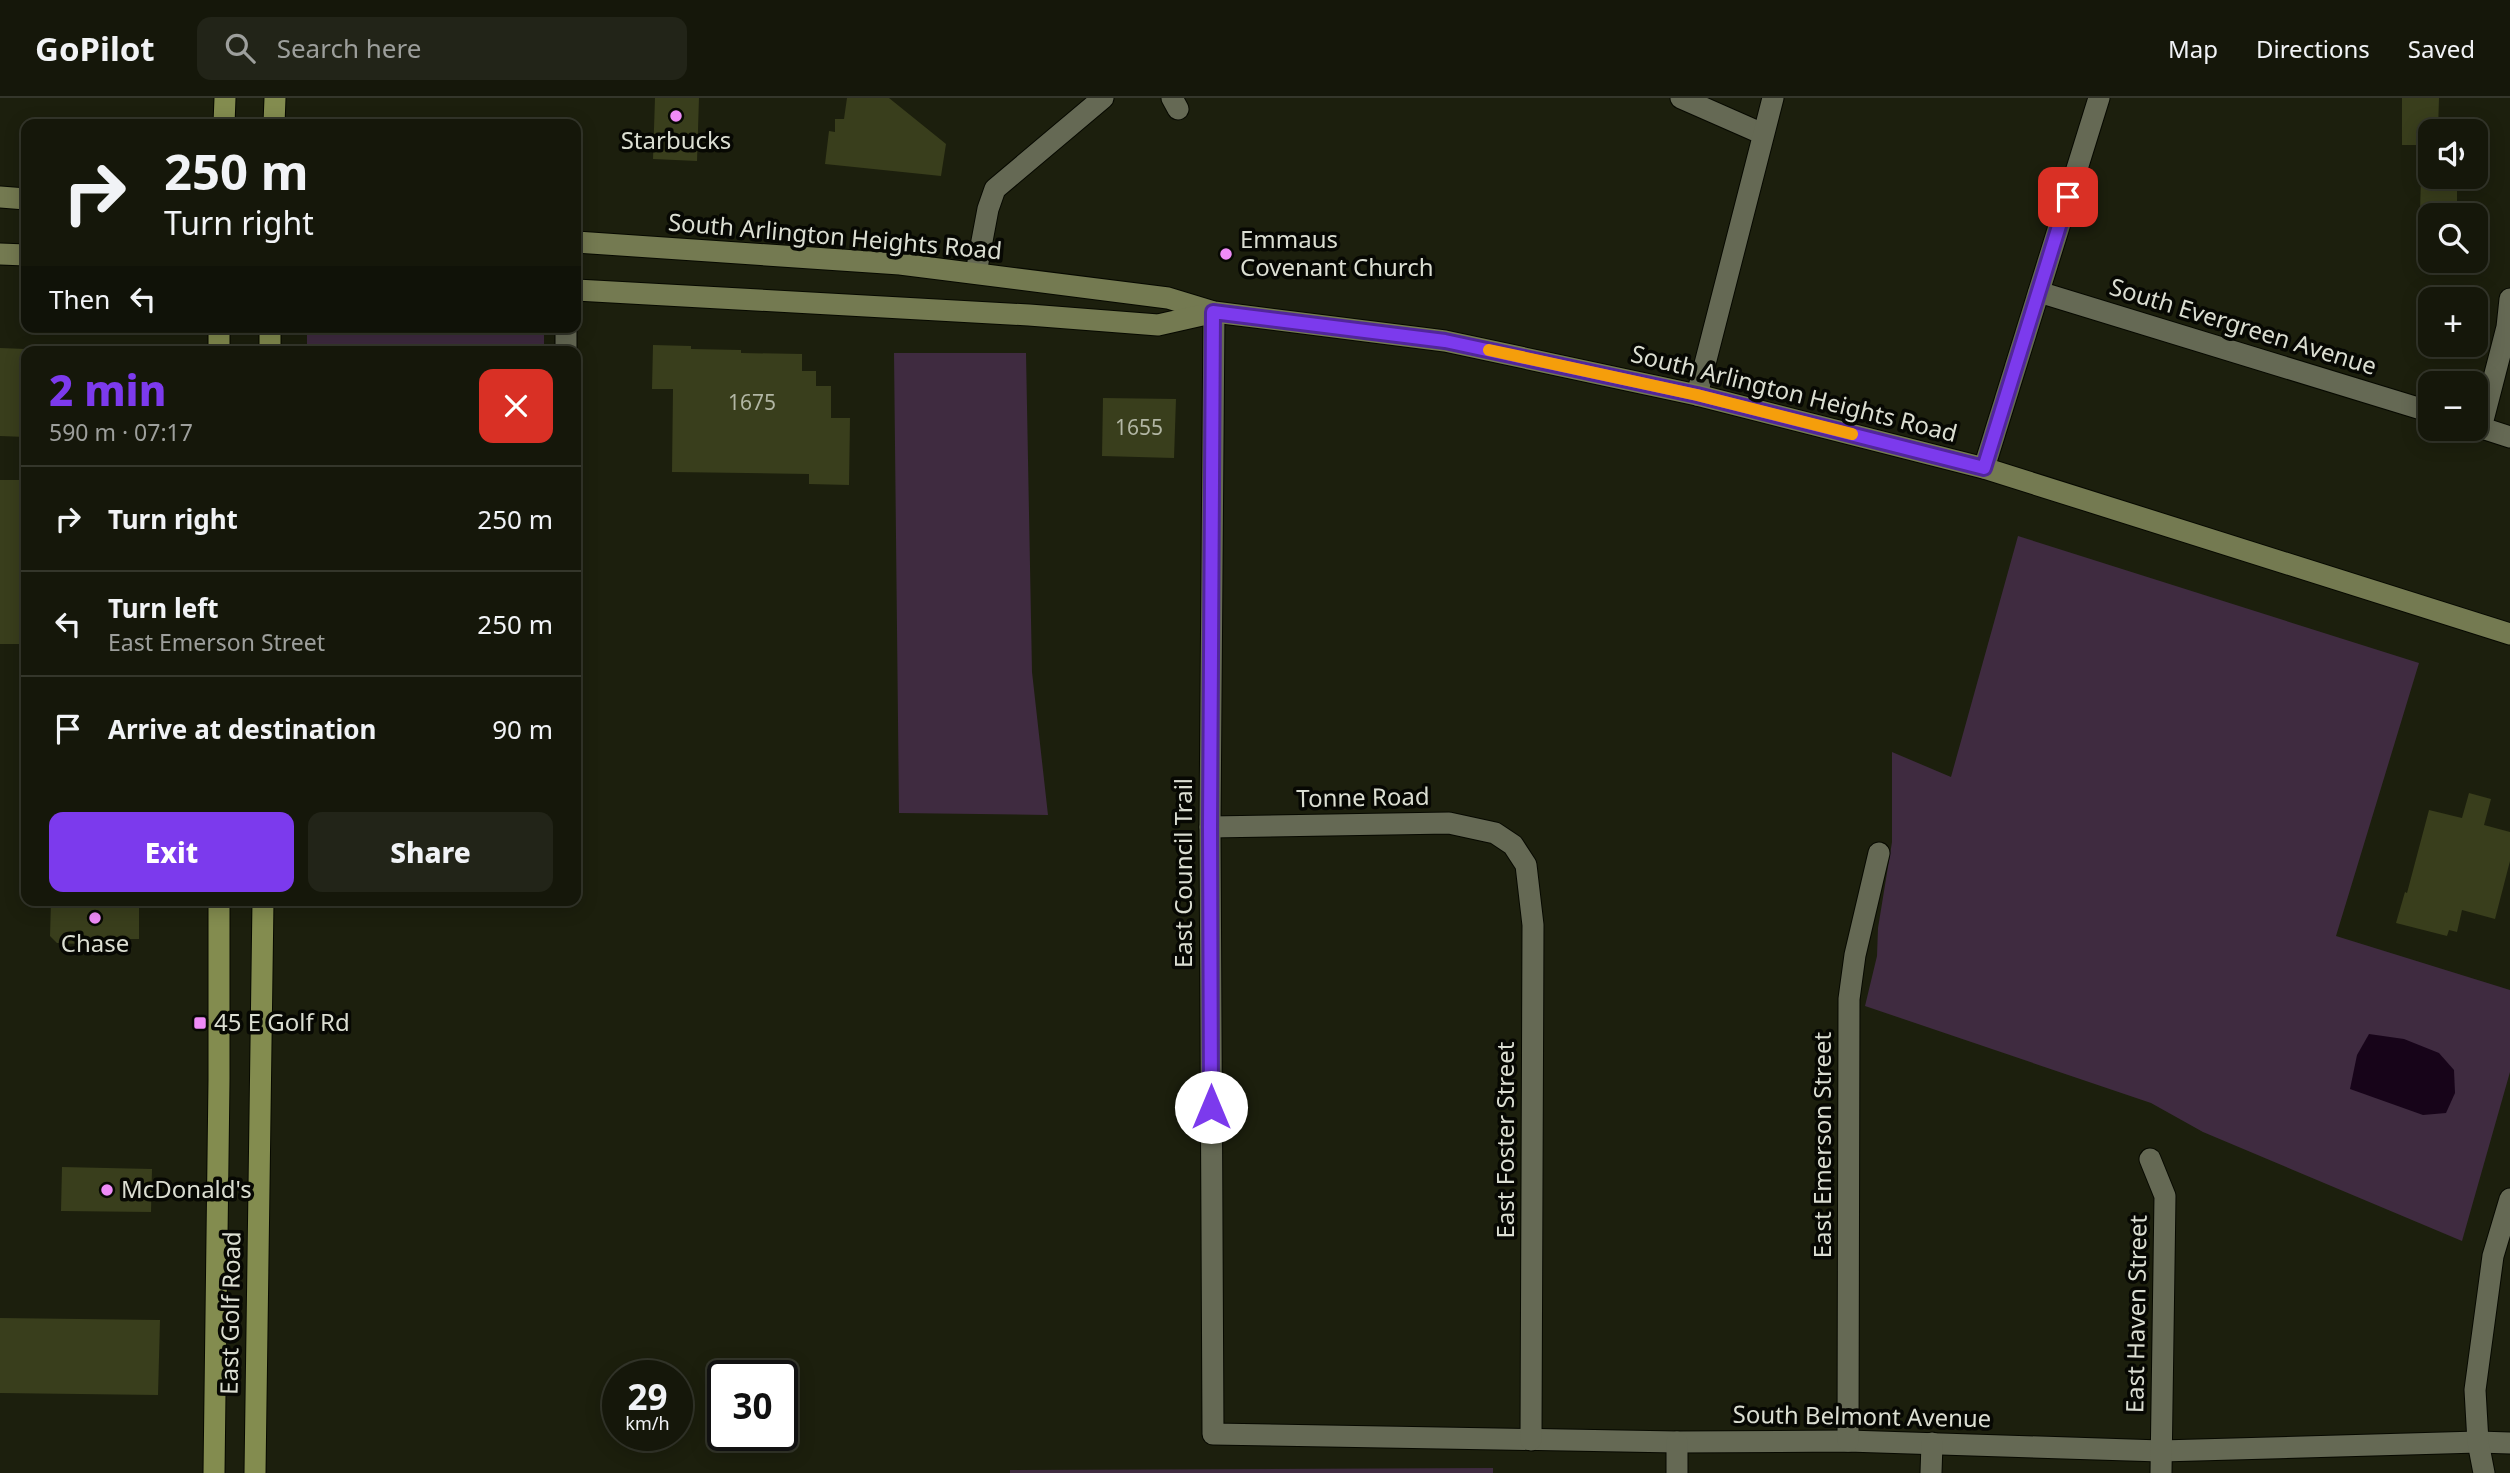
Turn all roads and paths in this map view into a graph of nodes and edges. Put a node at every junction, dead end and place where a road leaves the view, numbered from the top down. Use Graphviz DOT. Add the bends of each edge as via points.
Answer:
graph roads {
  1 [pos="225,98"];
  2 [pos="275,98"];
  3 [pos="1103,98"];
  4 [pos="1681,98"];
  5 [pos="1773,98"];
  6 [pos="2099,98"];
  7 [pos="224,119"];
  8 [pos="274,119"];
  9 [pos="1763,134"];
  10 [pos="0,197"];
  11 [pos="21,199"];
  12 [pos="581,242"];
  13 [pos="0,254"];
  14 [pos="21,255"];
  15 [pos="976,273"];
  16 [pos="581,290"];
  17 [pos="2039,292"];
  18 [pos="2510,299"];
  19 [pos="1213,312"];
  20 [pos="2488,393"];
  21 [pos="1697,395"];
  22 [pos="2418,408"];
  23 [pos="2488,430"];
  24 [pos="2510,438"];
  25 [pos="1984,468"];
  26 [pos="2510,634"];
  27 [pos="1210,827"];
  28 [pos="1513,845"];
  29 [pos="1879,853"];
  30 [pos="219,906"];
  31 [pos="263,906"];
  32 [pos="2150,1159"];
  33 [pos="2510,1199"];
  34 [pos="1213,1434"];
  35 [pos="1531,1440"];
  36 [pos="1848,1441"];
  37 [pos="1677,1442"];
  38 [pos="2478,1442"];
  39 [pos="1932,1443"];
  40 [pos="2510,1443"];
  41 [pos="2161,1451"];
  42 [pos="214,1473"];
  43 [pos="255,1473"];
  44 [pos="1677,1473"];
  45 [pos="1931,1473"];
  46 [pos="2161,1473"];
  47 [pos="2484,1473"];
  1 -- 7 [label="main road"];
  2 -- 8 [label="main road"];
  3 -- 15 [label="street" via="995,189"];
  4 -- 9 [label="street"];
  5 -- 9 [label="street"];
  6 -- 17 [label="street"];
  9 -- 21 [label="street"];
  10 -- 11 [label="main road"];
  12 -- 15 [label="main road, South Arlington Heights Road" via="891,262"];
  13 -- 14 [label="main road"];
  15 -- 19 [label="main road, South Arlington Heights Road" via="1168,298"];
  16 -- 19 [label="main road, South Arlington Heights Road" via="1158,325"];
  17 -- 22 [label="street, South Evergreen Avenue"];
  17 -- 25 [label="street"];
  18 -- 20 [label="street"];
  19 -- 21 [label="main road, South Arlington Heights Road" via="1445,341"];
  19 -- 27 [label="street, East Council Trail"];
  21 -- 25 [label="main road, South Arlington Heights Road"];
  23 -- 24 [label="street"];
  25 -- 26 [label="main road, South Arlington Heights Road"];
  27 -- 28 [label="street, Tonne Road" via="1449,823 1495,833"];
  27 -- 34 [label="street, East Council Trail"];
  28 -- 35 [label="street, East Foster Street" via="1527,865 1533,925"];
  29 -- 36 [label="street, East Emerson Street" via="1849,999"];
  30 -- 42 [label="main road, East Golf Road"];
  31 -- 43 [label="main road, East Golf Road"];
  32 -- 41 [label="street, East Haven Street" via="2165,1196"];
  33 -- 38 [label="street" via="2493,1256 2482,1334 2475,1390"];
  34 -- 35 [label="street, South Belmont Avenue"];
  35 -- 37 [label="street, South Belmont Avenue"];
  36 -- 37 [label="street, South Belmont Avenue"];
  36 -- 39 [label="street, South Belmont Avenue"];
  37 -- 44 [label="street"];
  38 -- 40 [label="street, South Belmont Avenue"];
  38 -- 41 [label="street, South Belmont Avenue"];
  38 -- 47 [label="street"];
  39 -- 41 [label="street, South Belmont Avenue"];
  39 -- 45 [label="street"];
  41 -- 46 [label="street, East Haven Street"];
}
